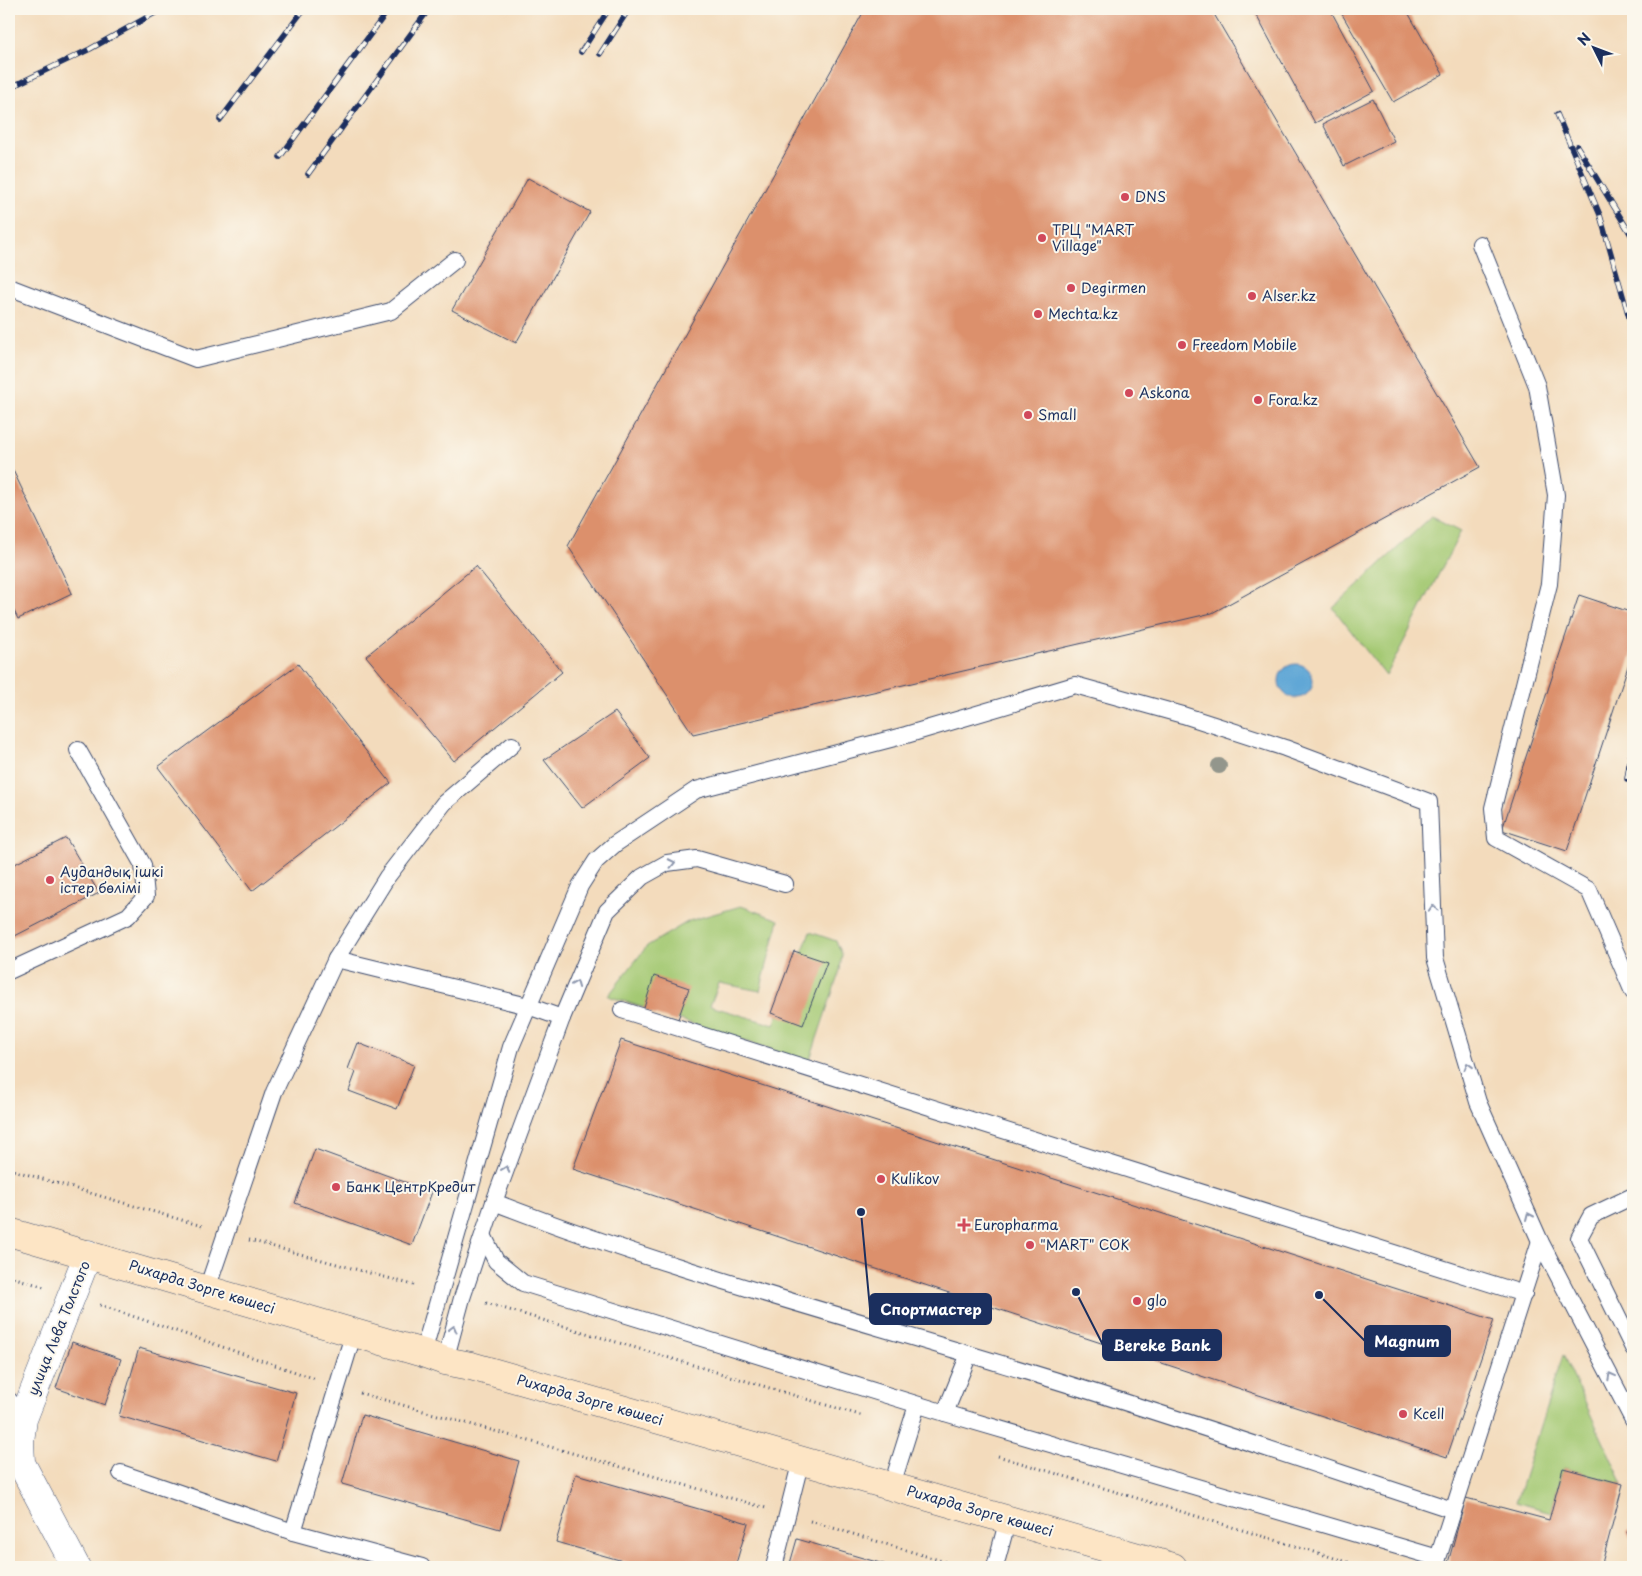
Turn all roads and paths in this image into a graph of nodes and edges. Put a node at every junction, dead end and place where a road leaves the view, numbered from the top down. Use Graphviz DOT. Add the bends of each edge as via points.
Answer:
graph roads {
  1 [pos="1480,244"];
  2 [pos="455,260"];
  3 [pos="9,287"];
  4 [pos="512,744"];
  5 [pos="78,750"];
  6 [pos="784,884"];
  7 [pos="336,959"];
  8 [pos="9,971"];
  9 [pos="1633,992"];
  10 [pos="528,1006"];
  11 [pos="622,1010"];
  12 [pos="562,1018"];
  13 [pos="9,1169"];
  14 [pos="1633,1196"];
  15 [pos="494,1202"];
  16 [pos="9,1232"];
  17 [pos="226,1233"];
  18 [pos="484,1237"];
  19 [pos="1540,1241"];
  20 [pos="88,1254"];
  21 [pos="9,1276"];
  22 [pos="208,1289"];
  23 [pos="439,1293"];
  24 [pos="1524,1294"];
  25 [pos="71,1296"];
  26 [pos="462,1298"];
  27 [pos="354,1332"];
  28 [pos="1633,1348"];
  29 [pos="969,1354"];
  30 [pos="434,1357"];
  31 [pos="337,1386"];
  32 [pos="917,1405"];
  33 [pos="16,1409"];
  34 [pos="945,1413"];
  35 [pos="1633,1420"];
  36 [pos="909,1430"];
  37 [pos="994,1455"];
  38 [pos="802,1460"];
  39 [pos="121,1473"];
  40 [pos="892,1485"];
  41 [pos="1453,1510"];
  42 [pos="787,1514"];
  43 [pos="1008,1520"];
  44 [pos="293,1532"];
  45 [pos="360,1550"];
  46 [pos="1437,1563"];
  47 [pos="76,1567"];
  48 [pos="363,1567"];
  49 [pos="422,1567"];
  50 [pos="774,1567"];
  51 [pos="962,1567"];
  52 [pos="995,1567"];
  53 [pos="1173,1567"];
  54 [pos="1364,1567"];
  1 -- 9 [label="lane" via="1537,386 1556,495 1549,584 1493,808 1496,838 1589,890"];
  2 -- 3 [label="lane" via="391,311 196,359"];
  4 -- 7 [label="lane" via="444,803 387,877"];
  5 -- 8 [label="lane" via="143,865 146,896 128,916"];
  12 -- 6 [label="lane, one-way" via="607,912 642,876 667,863 697,859"];
  7 -- 10 [label="lane"];
  7 -- 17 [label="lane" via="274,1092"];
  10 -- 12 [label="lane"];
  19 -- 10 [label="lane, one-way" via="1478,1102 1435,958 1429,802 1285,748 1075,685 906,735 696,790 615,844 596,861 580,886"];
  10 -- 23 [label="lane" via="511,1047"];
  11 -- 24 [label="lane"];
  15 -- 12 [label="lane, one-way"];
  13 -- 17 [label="path"];
  14 -- 28 [label="lane" via="1591,1216 1579,1238"];
  15 -- 18 [label="lane"];
  15 -- 29 [label="lane" via="726,1282"];
  16 -- 20 [label="main road, Рихарда Зорге көшесі"];
  17 -- 22 [label="lane"];
  17 -- 23 [label="path"];
  18 -- 26 [label="lane"];
  18 -- 32 [label="lane" via="496,1261 523,1283"];
  19 -- 24 [label="lane"];
  35 -- 19 [label="lane, one-way"];
  20 -- 22 [label="main road, Рихарда Зорге көшесі"];
  20 -- 25 [label="street, улица Льва Толстого"];
  21 -- 25 [label="path"];
  22 -- 27 [label="main road, Рихарда Зорге көшесі"];
  23 -- 30 [label="lane"];
  24 -- 41 [label="lane"];
  25 -- 31 [label="path"];
  25 -- 33 [label="street, улица Льва Толстого"];
  30 -- 26 [label="lane, one-way"];
  26 -- 36 [label="path"];
  27 -- 30 [label="main road, Рихарда Зорге көшесі"];
  27 -- 31 [label="lane"];
  29 -- 34 [label="lane"];
  29 -- 41 [label="lane"];
  30 -- 38 [label="main road, Рихарда Зорге көшесі"];
  31 -- 42 [label="path"];
  31 -- 44 [label="lane"];
  32 -- 34 [label="lane"];
  32 -- 36 [label="lane"];
  33 -- 47 [label="street, улица Льва Толстого" via="21,1463"];
  34 -- 46 [label="lane"];
  36 -- 40 [label="lane"];
  37 -- 54 [label="path"];
  38 -- 40 [label="main road, Рихарда Зорге көшесі"];
  38 -- 42 [label="lane"];
  39 -- 44 [label="lane"];
  40 -- 43 [label="main road, Рихарда Зорге көшесі"];
  41 -- 46 [label="lane"];
  42 -- 50 [label="lane"];
  42 -- 51 [label="path"];
  43 -- 52 [label="lane"];
  43 -- 53 [label="main road, Рихарда Зорге көшесі"];
  44 -- 45 [label="lane"];
  45 -- 48 [label="lane"];
  45 -- 49 [label="lane"];
}
